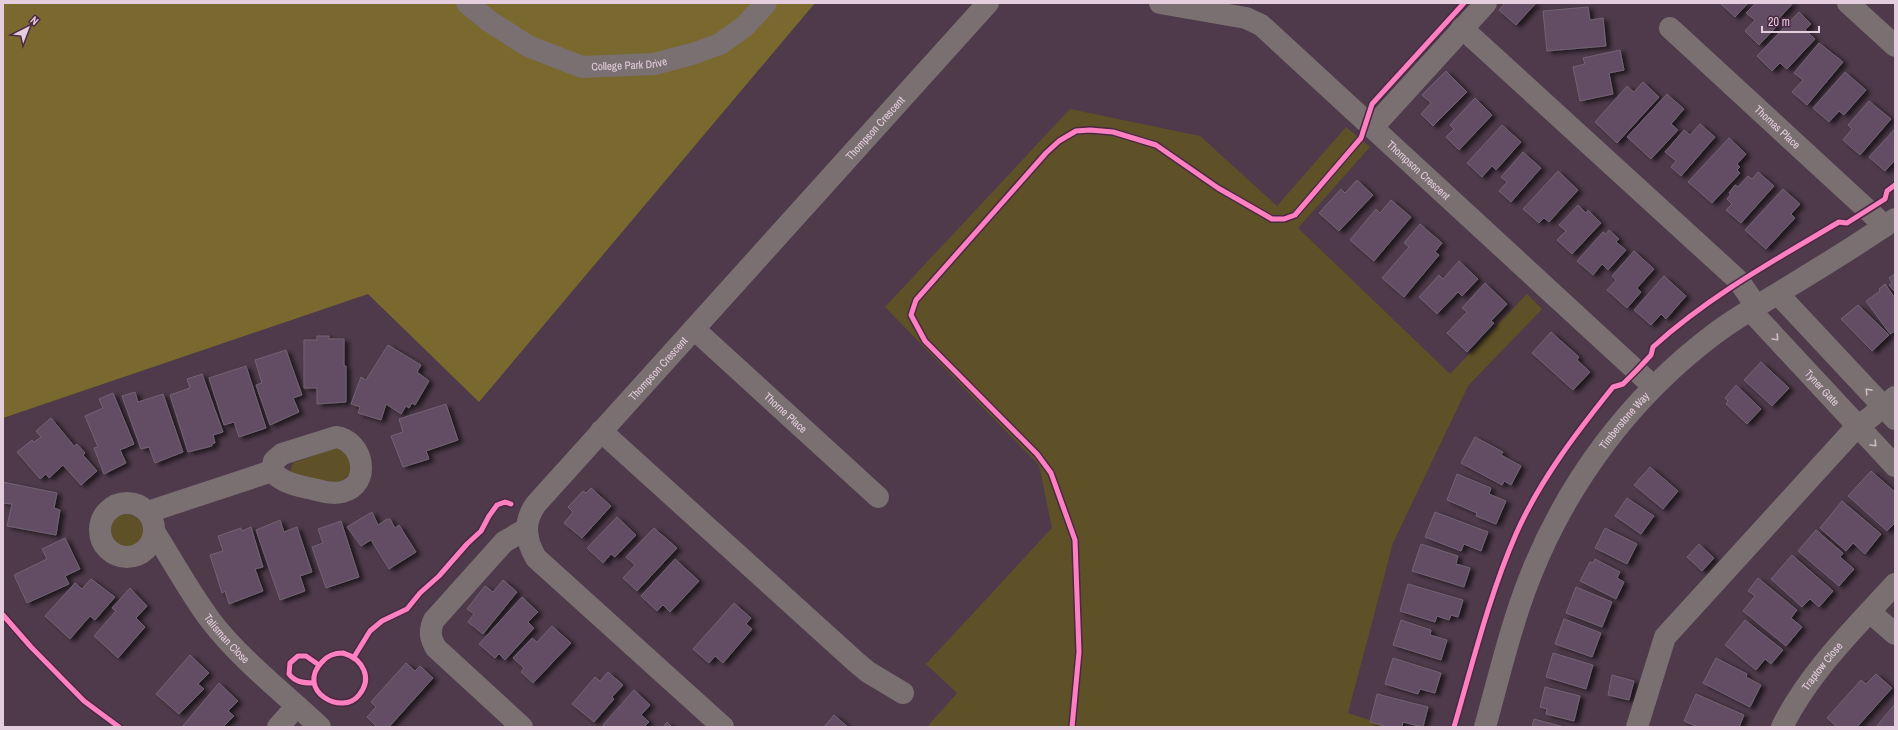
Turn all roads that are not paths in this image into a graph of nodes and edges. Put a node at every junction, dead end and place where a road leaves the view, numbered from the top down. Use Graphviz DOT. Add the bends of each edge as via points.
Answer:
graph roads {
  1 [pos="467,3"];
  2 [pos="766,3"];
  3 [pos="988,3"];
  4 [pos="1160,3"];
  5 [pos="1486,3"];
  6 [pos="1848,3"];
  7 [pos="1462,28"];
  8 [pos="1670,28"];
  9 [pos="1895,46"];
  10 [pos="1373,127"];
  11 [pos="1890,223"];
  12 [pos="1778,294"];
  13 [pos="1753,308"];
  14 [pos="694,329"];
  15 [pos="1653,386"];
  16 [pos="1891,408"];
  17 [pos="1858,426"];
  18 [pos="601,431"];
  19 [pos="1895,466"];
  20 [pos="272,471"];
  21 [pos="878,497"];
  22 [pos="148,512"];
  23 [pos="526,529"];
  24 [pos="155,533"];
  25 [pos="1895,584"];
  26 [pos="1870,612"];
  27 [pos="1895,634"];
  28 [pos="903,693"];
  29 [pos="297,706"];
  30 [pos="278,727"];
  31 [pos="319,727"];
  32 [pos="522,727"];
  33 [pos="723,727"];
  34 [pos="1485,727"];
  35 [pos="1637,727"];
  36 [pos="1782,727"];
  1 -- 2 [label="street, College Park Drive" via="489,21 528,46 582,67 654,64 692,54 720,44 746,26"];
  3 -- 14 [label="street, Thompson Crescent"];
  4 -- 10 [label="street, Thompson Crescent" via="1246,18 1261,25"];
  5 -- 7 [label="street"];
  6 -- 9 [label="street"];
  7 -- 10 [label="street"];
  7 -- 13 [label="street, Tyner Gate" via="1739,281"];
  8 -- 11 [label="street, Thomas Place"];
  10 -- 15 [label="street, Thompson Crescent"];
  11 -- 12 [label="street, Timberstone Way"];
  12 -- 13 [label="street, Timberstone Way"];
  16 -- 12 [label="street, one-way"];
  13 -- 15 [label="street, Timberstone Way" via="1679,361"];
  13 -- 17 [label="street, Tyner Gate, one-way"];
  14 -- 18 [label="street, Thompson Crescent"];
  14 -- 21 [label="street, Thorne Place"];
  15 -- 34 [label="street, Timberstone Way" via="1631,409 1592,460 1550,531 1530,577 1514,624"];
  16 -- 17 [label="street"];
  17 -- 19 [label="street, Tyner Gate, one-way"];
  17 -- 35 [label="street" via="1665,637"];
  18 -- 23 [label="street, Thompson Crescent" via="533,508 527,519"];
  18 -- 28 [label="street" via="856,662"];
  20 -- 22 [label="street"];
  22 -- 24 [label="street"];
  22 -- 24 [label="street" via="132,502 114,505 102,519 101,537 105,546 112,552 130,557 146,550"];
  23 -- 32 [label="street" via="504,542 430,627 430,635 436,648"];
  23 -- 33 [label="street" via="536,558"];
  24 -- 29 [label="street, Talisman Close" via="178,573 212,622 231,644"];
  25 -- 26 [label="street, Traptow Close"];
  26 -- 27 [label="street"];
  26 -- 36 [label="street, Traptow Close" via="1814,676"];
  29 -- 30 [label="street"];
  29 -- 31 [label="street, Talisman Close"];
}
